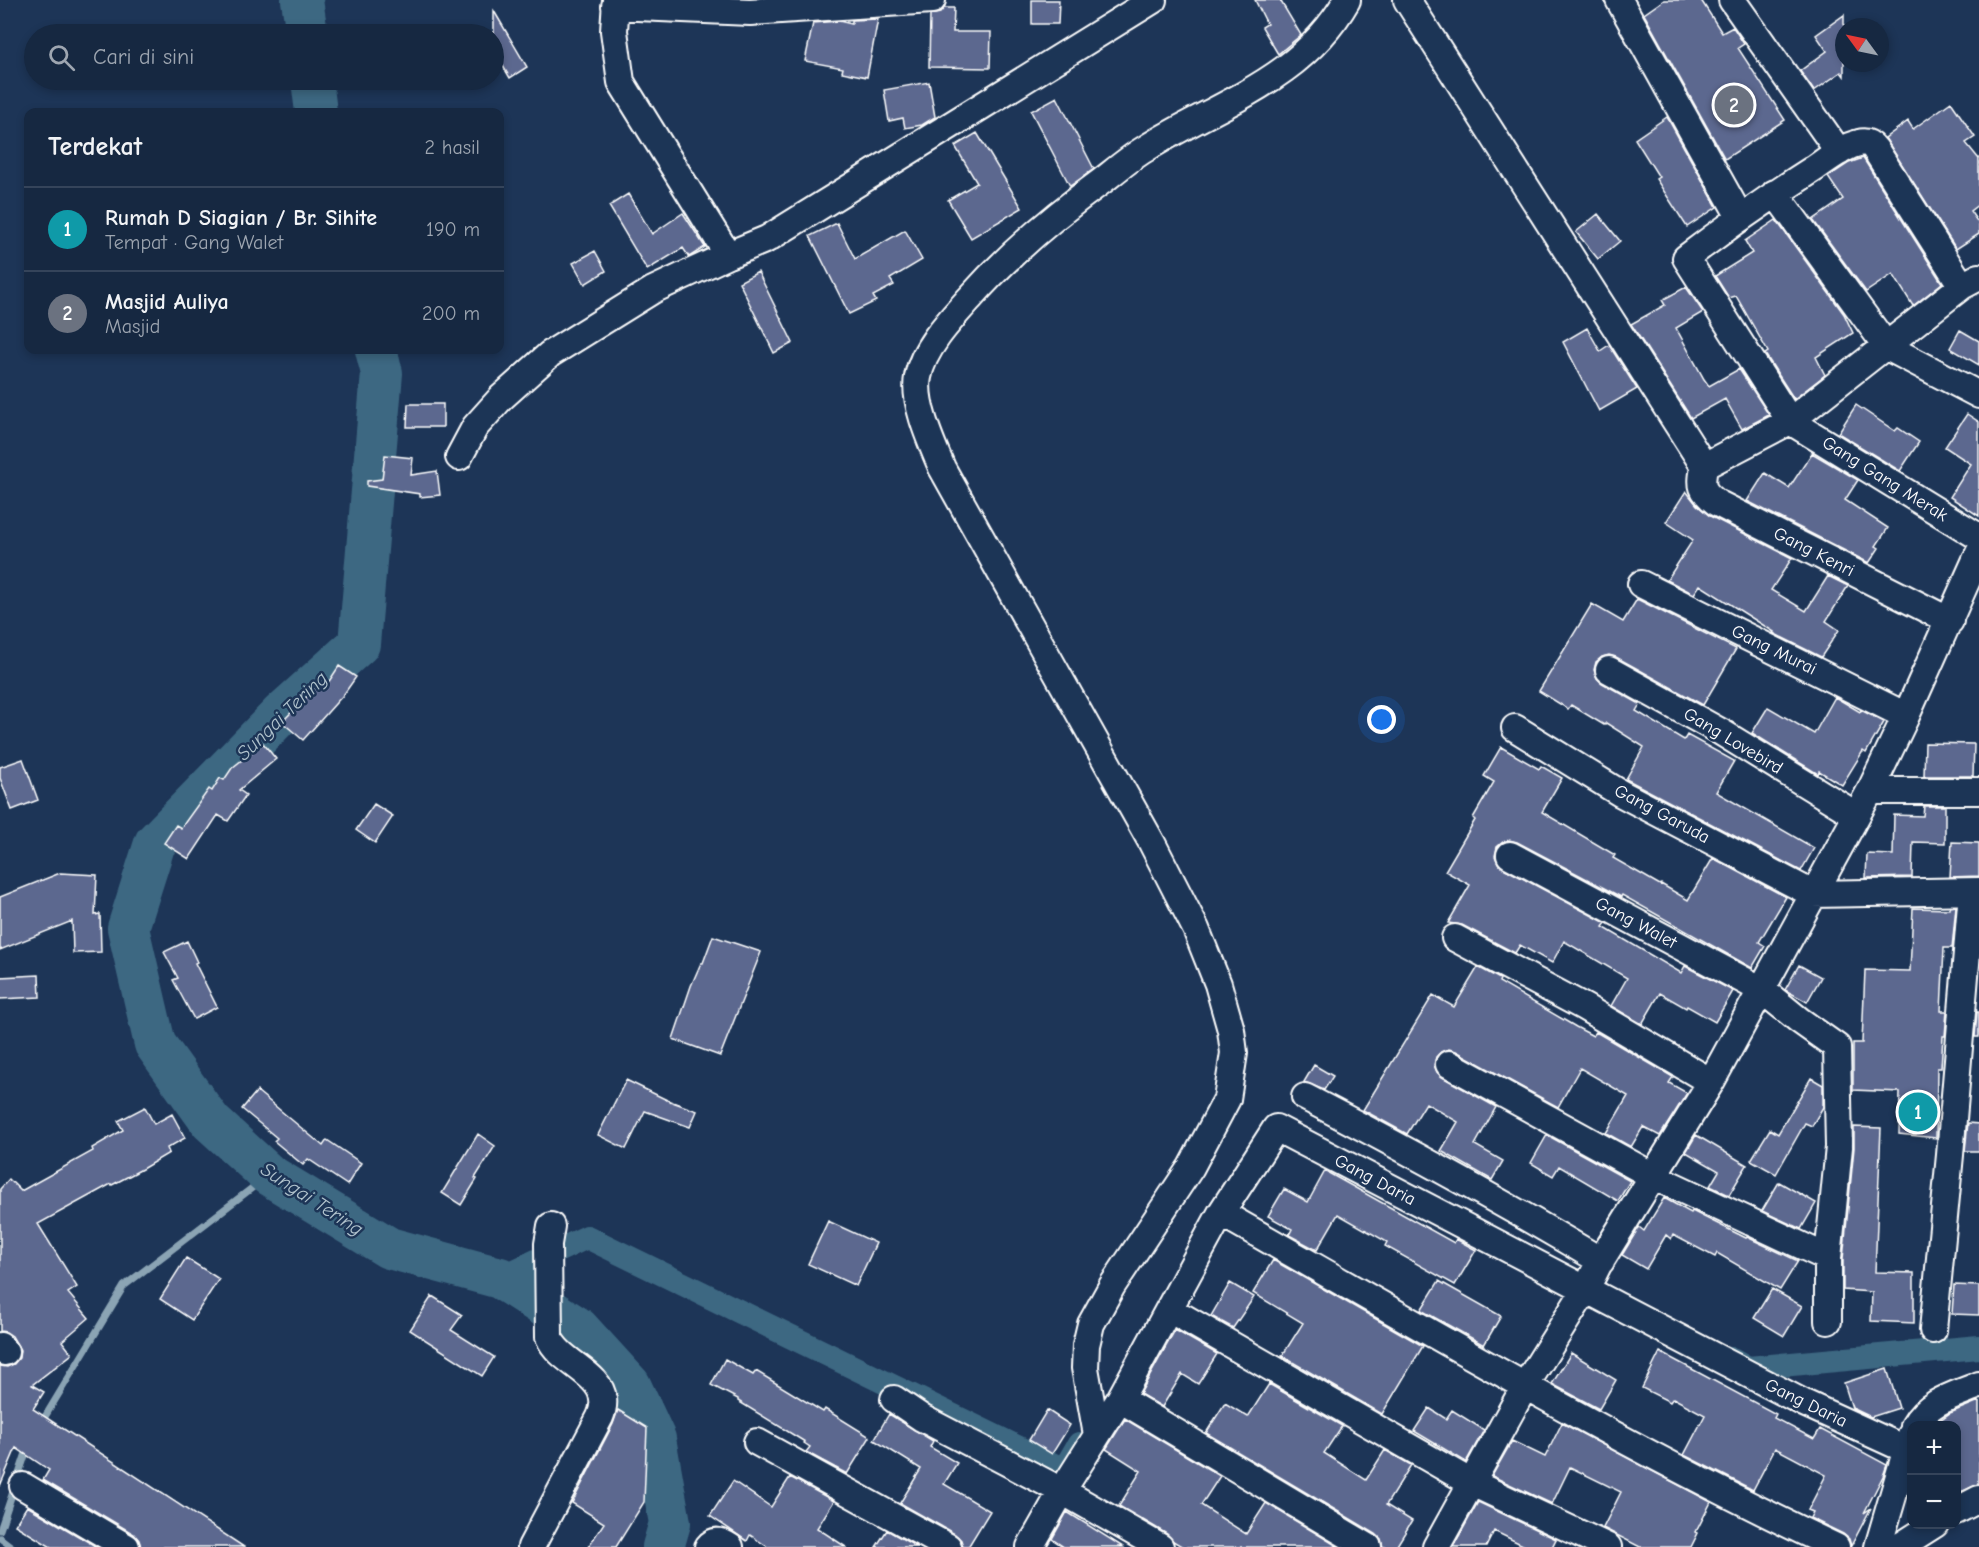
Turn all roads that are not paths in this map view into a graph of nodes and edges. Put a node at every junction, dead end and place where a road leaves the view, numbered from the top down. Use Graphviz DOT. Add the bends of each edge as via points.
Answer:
graph roads {
  1 [pos="933,0"];
  2 [pos="1153,0"];
  3 [pos="1347,0"];
  4 [pos="1407,0"];
  5 [pos="1619,0"];
  6 [pos="1732,0"];
  7 [pos="615,3"];
  8 [pos="1839,152"];
  9 [pos="1775,193"];
  10 [pos="1740,217"];
  11 [pos="728,255"];
  12 [pos="1971,281"];
  13 [pos="1887,347"];
  14 [pos="1979,395"];
  15 [pos="1790,422"];
  16 [pos="459,457"];
  17 [pos="1704,466"];
  18 [pos="1979,537"];
  19 [pos="1979,553"];
  20 [pos="1641,584"];
  21 [pos="1950,621"];
  22 [pos="1609,670"];
  23 [pos="1906,716"];
  24 [pos="1515,728"];
  25 [pos="1870,791"];
  26 [pos="1979,791"];
  27 [pos="1856,815"];
  28 [pos="1510,855"];
  29 [pos="1976,892"];
  30 [pos="1813,894"];
  31 [pos="1455,938"];
  32 [pos="1762,990"];
  33 [pos="1449,1064"];
  34 [pos="1711,1082"];
  35 [pos="1305,1097"];
  36 [pos="1653,1176"];
  37 [pos="1221,1214"];
  38 [pos="551,1226"];
  39 [pos="1828,1258"];
  40 [pos="1593,1276"];
  41 [pos="1169,1310"];
  42 [pos="1828,1321"];
  43 [pos="1933,1330"];
  44 [pos="1979,1385"];
  45 [pos="1525,1386"];
  46 [pos="894,1399"];
  47 [pos="1120,1399"];
  48 [pos="1916,1421"];
  49 [pos="1096,1429"];
  50 [pos="1907,1441"];
  51 [pos="757,1442"];
  52 [pos="1907,1449"];
  53 [pos="1470,1482"];
  54 [pos="23,1486"];
  55 [pos="1062,1491"];
  56 [pos="1979,1499"];
  57 [pos="1961,1508"];
  58 [pos="1927,1529"];
  59 [pos="126,1547"];
  60 [pos="531,1547"];
  61 [pos="708,1547"];
  62 [pos="730,1547"];
  63 [pos="948,1547"];
  64 [pos="1030,1547"];
  65 [pos="1160,1547"];
  66 [pos="1368,1547"];
  67 [pos="1436,1547"];
  68 [pos="1608,1547"];
  69 [pos="1836,1547"];
  70 [pos="1878,1547"];
  71 [pos="1899,1547"];
  1 -- 7 [label="street" via="750,12"];
  2 -- 11 [label="street" via="777,233"];
  3 -- 49 [label="street" via="1306,52 1266,83 1145,149 1055,216 986,280 943,329 918,378 921,415 942,468 1152,843 1196,929 1231,1029 1234,1053 1227,1099 1191,1167 1091,1324 1085,1368"];
  4 -- 17 [label="street"];
  5 -- 10 [label="street"];
  6 -- 8 [label="street"];
  7 -- 11 [label="street" via="614,31 621,82"];
  8 -- 9 [label="street"];
  8 -- 12 [label="street" via="1858,143 1872,144"];
  9 -- 10 [label="street"];
  9 -- 13 [label="street"];
  10 -- 15 [label="street" via="1686,258"];
  11 -- 16 [label="street" via="653,290 550,354 475,427"];
  12 -- 13 [label="street"];
  13 -- 14 [label="street"];
  13 -- 15 [label="street"];
  15 -- 17 [label="street"];
  15 -- 18 [label="street, Gang Gang Merak"];
  17 -- 21 [label="street, Gang Kenri" via="1702,488 1717,503"];
  19 -- 21 [label="street"];
  20 -- 23 [label="street, Gang Murai"];
  21 -- 23 [label="street"];
  22 -- 27 [label="street, Gang Lovebird" via="1721,732"];
  23 -- 25 [label="street"];
  24 -- 30 [label="street, Gang Garuda" via="1620,793"];
  25 -- 26 [label="street"];
  25 -- 27 [label="street"];
  27 -- 30 [label="street"];
  28 -- 32 [label="street, Gang Walet"];
  29 -- 30 [label="street"];
  29 -- 43 [label="street"];
  30 -- 32 [label="street"];
  31 -- 34 [label="street" via="1584,1007"];
  32 -- 34 [label="street"];
  32 -- 39 [label="street, Gang Walet" via="1837,1047 1839,1147"];
  33 -- 36 [label="street"];
  34 -- 36 [label="street"];
  35 -- 40 [label="street" via="1547,1229"];
  36 -- 39 [label="street"];
  36 -- 40 [label="street"];
  37 -- 40 [label="street, Gang Daria" via="1276,1128"];
  37 -- 41 [label="street, Gang Daria"];
  37 -- 45 [label="street"];
  38 -- 60 [label="street" via="549,1337 556,1349 595,1382 604,1401 600,1418"];
  39 -- 42 [label="street"];
  40 -- 45 [label="street"];
  40 -- 50 [label="street, Gang Daria" via="1804,1403"];
  41 -- 47 [label="street, Gang Daria"];
  41 -- 53 [label="street"];
  44 -- 48 [label="street" via="1929,1406"];
  45 -- 53 [label="street"];
  45 -- 69 [label="street"];
  46 -- 55 [label="street" via="922,1418"];
  47 -- 49 [label="street, Gang Daria"];
  47 -- 66 [label="street"];
  49 -- 55 [label="street, Gang Daria"];
  51 -- 63 [label="street"];
  52 -- 70 [label="street"];
  53 -- 67 [label="street"];
  53 -- 68 [label="street"];
  54 -- 59 [label="street"];
  55 -- 64 [label="street, Gang Daria"];
  55 -- 65 [label="street"];
  56 -- 57 [label="street"];
  58 -- 71 [label="street"];
  61 -- 62 [label="street" via="720,1541"];
}
